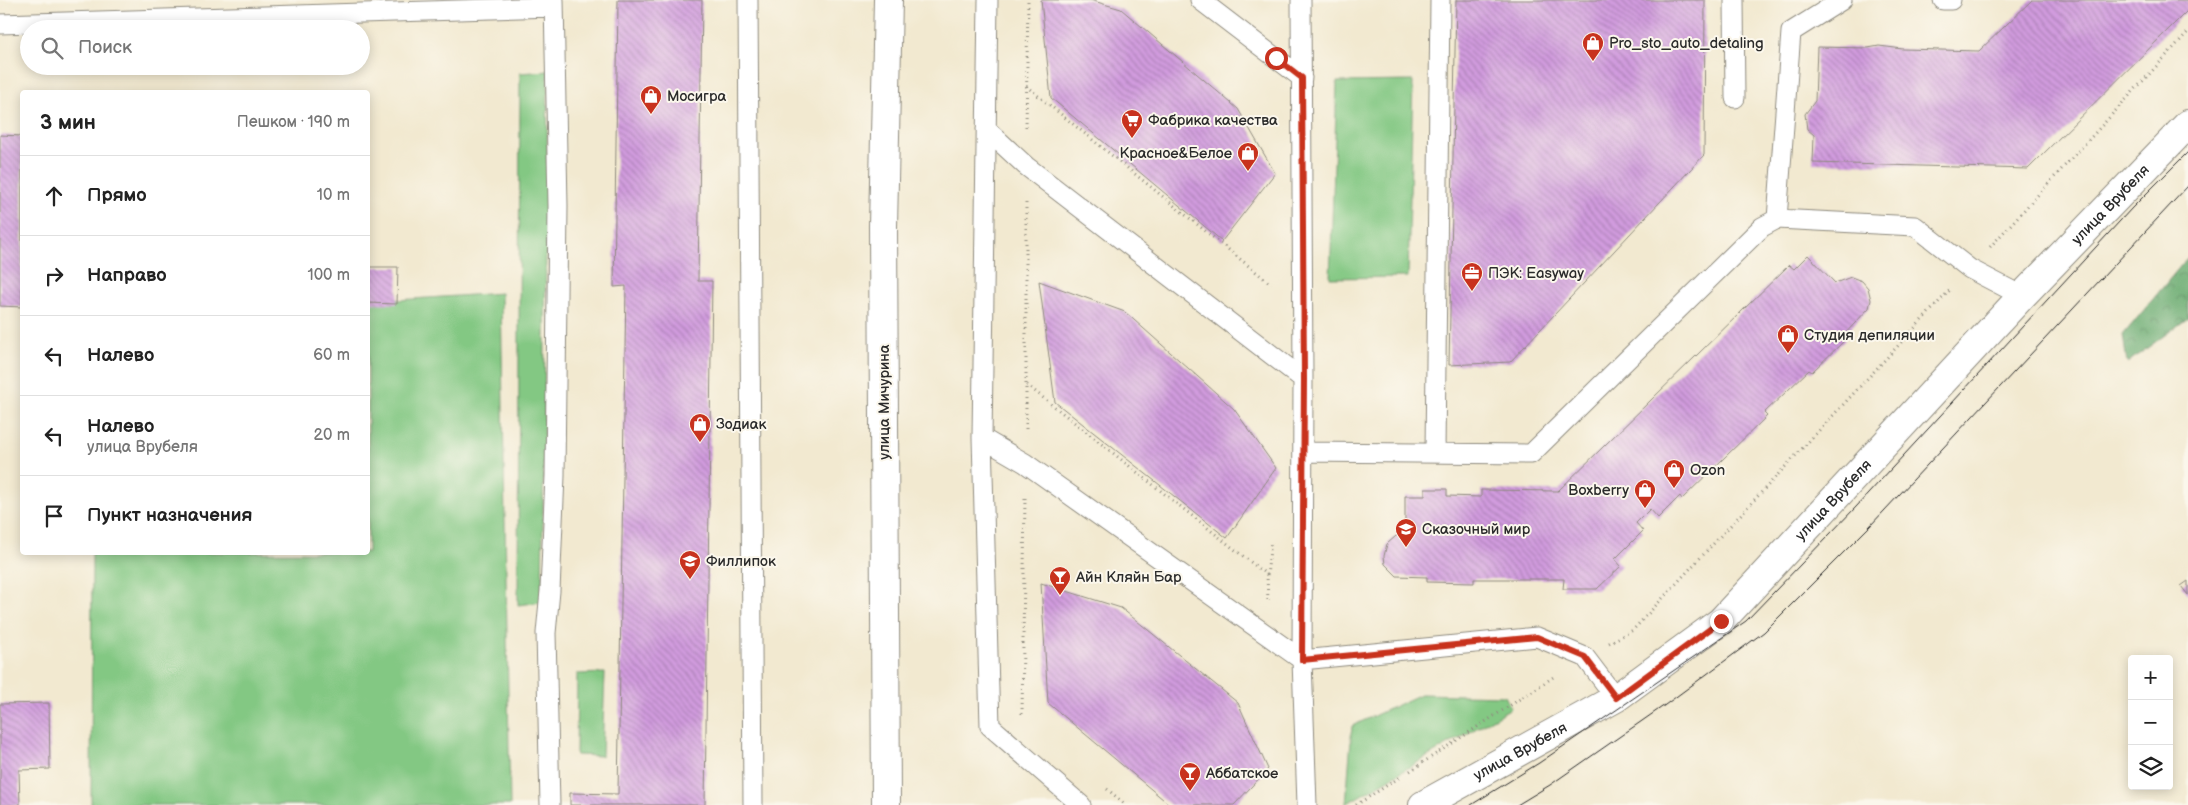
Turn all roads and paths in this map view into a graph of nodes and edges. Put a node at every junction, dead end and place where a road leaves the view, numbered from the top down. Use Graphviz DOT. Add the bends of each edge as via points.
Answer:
graph roads {
  1 [pos="748,0"];
  2 [pos="888,0"];
  3 [pos="988,0"];
  4 [pos="1028,0"];
  5 [pos="1200,0"];
  6 [pos="1301,0"];
  7 [pos="1440,0"];
  8 [pos="1734,0"];
  9 [pos="1842,0"];
  10 [pos="1943,0"];
  11 [pos="1951,0"];
  12 [pos="554,3"];
  13 [pos="106,20"];
  14 [pos="20,23"];
  15 [pos="0,24"];
  16 [pos="2188,32"];
  17 [pos="1302,78"];
  18 [pos="1026,86"];
  19 [pos="1735,98"];
  20 [pos="2188,124"];
  21 [pos="986,129"];
  22 [pos="1026,166"];
  23 [pos="1777,220"];
  24 [pos="1970,269"];
  25 [pos="1271,284"];
  26 [pos="2022,296"];
  27 [pos="1304,379"];
  28 [pos="1026,385"];
  29 [pos="982,438"];
  30 [pos="1303,452"];
  31 [pos="1435,452"];
  32 [pos="1025,463"];
  33 [pos="1267,576"];
  34 [pos="1585,657"];
  35 [pos="1302,660"];
  36 [pos="1616,698"];
  37 [pos="1022,718"];
  38 [pos="1104,786"];
  39 [pos="550,805"];
  40 [pos="753,805"];
  41 [pos="886,805"];
  42 [pos="1081,805"];
  43 [pos="1126,805"];
  44 [pos="1307,805"];
  45 [pos="1356,805"];
  46 [pos="1423,805"];
  1 -- 40 [label="lane"];
  2 -- 41 [label="street, улица Мичурина" via="882,226"];
  3 -- 21 [label="lane"];
  4 -- 18 [label="path"];
  5 -- 17 [label="lane"];
  6 -- 17 [label="lane"];
  7 -- 31 [label="lane"];
  8 -- 19 [label="lane"];
  9 -- 23 [label="lane" via="1791,32"];
  10 -- 11 [label="lane"];
  12 -- 13 [label="lane"];
  12 -- 39 [label="lane" via="558,206 555,476 546,633"];
  14 -- 15 [label="lane"];
  16 -- 24 [label="path"];
  17 -- 27 [label="lane"];
  18 -- 22 [label="path"];
  18 -- 25 [label="path"];
  20 -- 26 [label="street, улица Врубеля"];
  21 -- 22 [label="lane"];
  21 -- 29 [label="lane"];
  22 -- 27 [label="lane"];
  22 -- 28 [label="path"];
  23 -- 24 [label="lane" via="1915,226"];
  23 -- 31 [label="lane" via="1762,227 1531,454"];
  24 -- 26 [label="lane"];
  24 -- 34 [label="path" via="1632,630"];
  26 -- 36 [label="street, улица Врубеля" via="1721,621"];
  27 -- 30 [label="lane"];
  28 -- 32 [label="path"];
  28 -- 33 [label="path"];
  29 -- 32 [label="lane"];
  29 -- 42 [label="lane" via="990,726"];
  30 -- 31 [label="lane"];
  30 -- 35 [label="lane"];
  32 -- 35 [label="lane"];
  32 -- 37 [label="path"];
  34 -- 35 [label="lane" via="1537,637"];
  34 -- 36 [label="lane"];
  34 -- 45 [label="path"];
  35 -- 44 [label="lane"];
  36 -- 46 [label="street, улица Врубеля"];
  38 -- 43 [label="path"];
}
